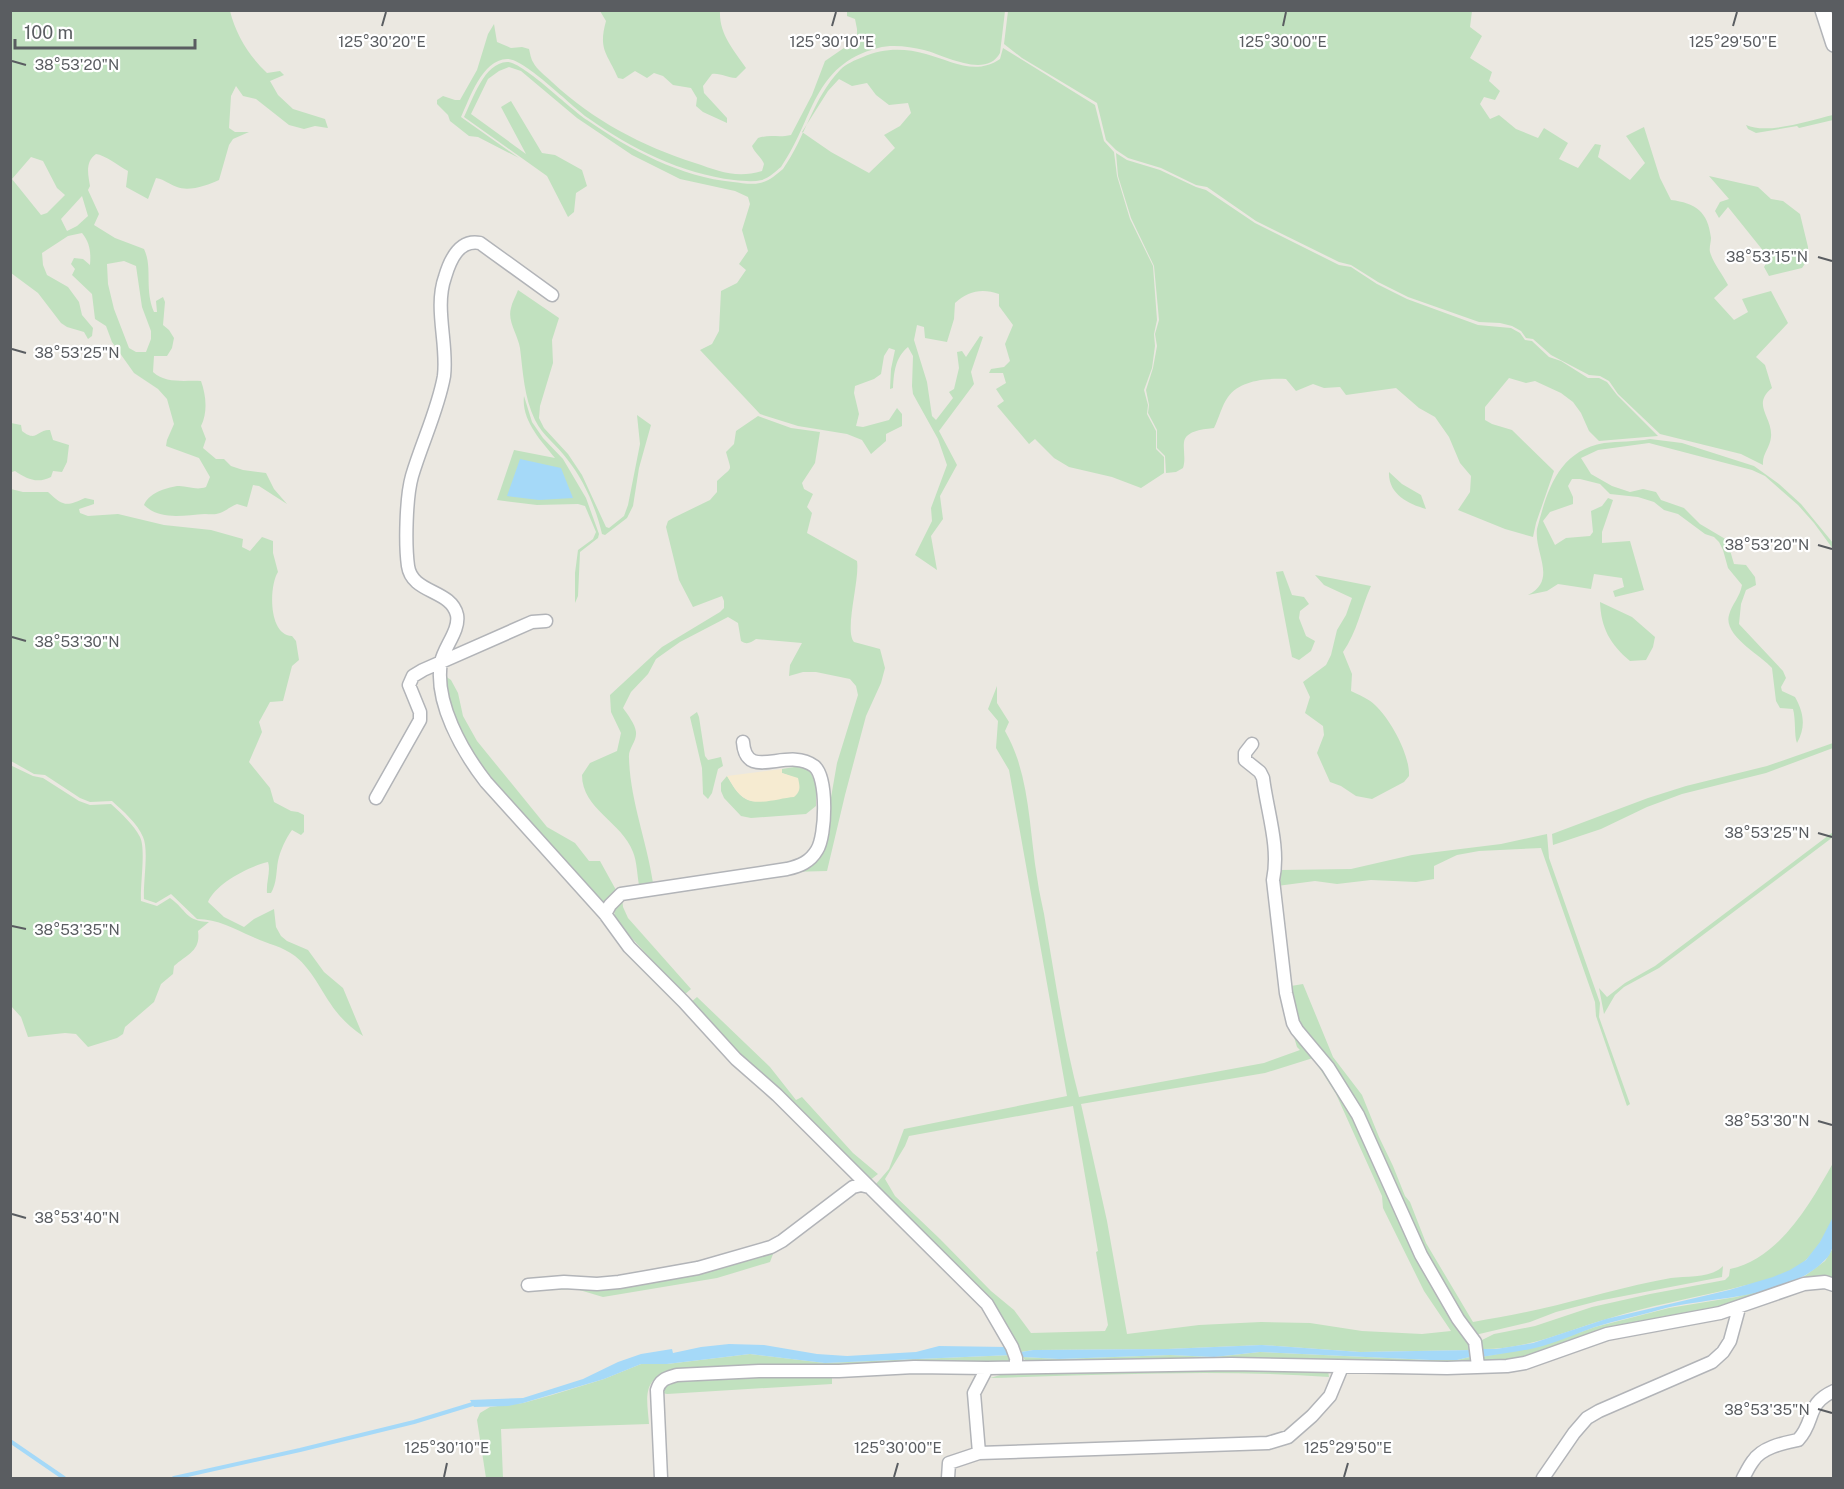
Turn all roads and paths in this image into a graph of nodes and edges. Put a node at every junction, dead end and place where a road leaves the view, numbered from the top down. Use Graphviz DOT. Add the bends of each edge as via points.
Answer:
graph roads {
  1 [pos="1823,10"];
  2 [pos="1833,44"];
  3 [pos="552,295"];
  4 [pos="546,621"];
  5 [pos="441,662"];
  6 [pos="743,742"];
  7 [pos="1252,744"];
  8 [pos="376,798"];
  9 [pos="605,914"];
  10 [pos="869,1187"];
  11 [pos="528,1285"];
  12 [pos="1833,1285"];
  13 [pos="1738,1308"];
  14 [pos="1015,1357"];
  15 [pos="1477,1358"];
  16 [pos="1342,1367"];
  17 [pos="987,1368"];
  18 [pos="1833,1391"];
  19 [pos="979,1453"];
  20 [pos="661,1479"];
  21 [pos="948,1479"];
  22 [pos="1543,1479"];
  23 [pos="1743,1479"];
  1 -- 2 [label="street"];
  3 -- 5 [label="street" via="480,243 464,244 445,275 441,289 445,363 436,405 410,484 407,551 414,581 448,601 457,613 458,621"];
  4 -- 5 [label="street" via="532,622"];
  5 -- 8 [label="street" via="413,676 409,685 420,720"];
  5 -- 9 [label="street" via="446,708 471,763"];
  6 -- 9 [label="street" via="744,754 756,763 794,759 819,772 824,788 822,838 812,857 787,869 621,894"];
  7 -- 15 [label="street" via="1245,760 1263,778 1275,854 1273,880 1286,993 1293,1023 1328,1067 1358,1115 1421,1255 1475,1342"];
  9 -- 10 [label="street" via="629,947 736,1059"];
  10 -- 11 [label="street" via="853,1187 771,1247 698,1268 619,1282"];
  10 -- 14 [label="street" via="987,1304"];
  12 -- 13 [label="street" via="1804,1284"];
  13 -- 15 [label="street" via="1607,1334 1525,1363 1507,1366"];
  13 -- 22 [label="street" via="1730,1341 1718,1358 1587,1418"];
  14 -- 16 [label="street"];
  14 -- 17 [label="street"];
  15 -- 16 [label="street" via="1447,1368"];
  16 -- 19 [label="street" via="1323,1405 1279,1441"];
  17 -- 19 [label="street" via="974,1393"];
  17 -- 20 [label="street" via="759,1371 665,1378 657,1390"];
  18 -- 23 [label="street" via="1814,1406 1798,1440 1760,1454"];
  19 -- 21 [label="street" via="949,1463"];
}
